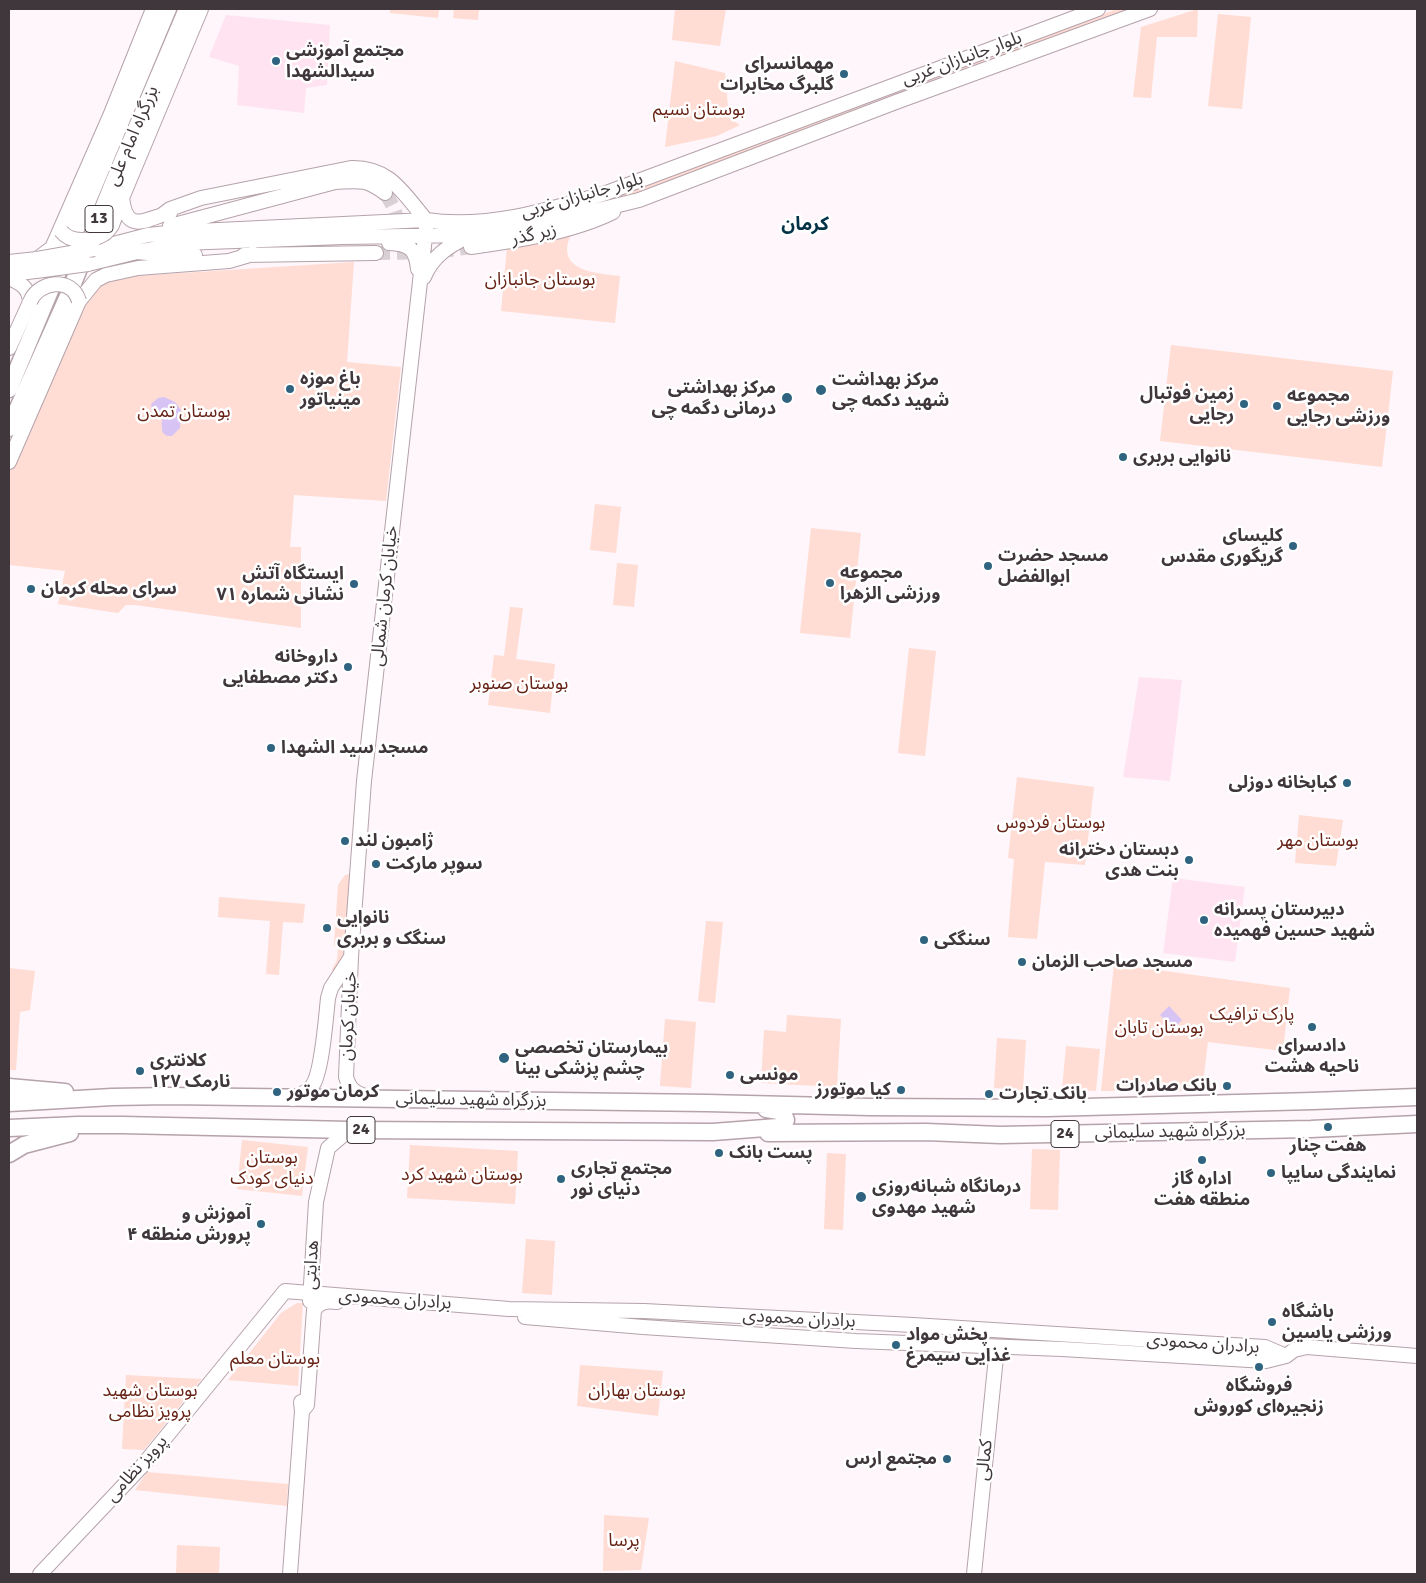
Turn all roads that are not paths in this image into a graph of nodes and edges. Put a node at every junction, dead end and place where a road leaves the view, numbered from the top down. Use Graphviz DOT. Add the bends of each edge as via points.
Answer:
graph roads {
  1 [pos="153,9"];
  2 [pos="168,9"];
  3 [pos="187,9"];
  4 [pos="201,9"];
  5 [pos="1098,9"];
  6 [pos="1150,9"];
  7 [pos="385,194"];
  8 [pos="122,198"];
  9 [pos="270,199"];
  10 [pos="638,200"];
  11 [pos="162,215"];
  12 [pos="426,220"];
  13 [pos="61,231"];
  14 [pos="148,235"];
  15 [pos="343,237"];
  16 [pos="426,237"];
  17 [pos="470,241"];
  18 [pos="136,252"];
  19 [pos="376,253"];
  20 [pos="253,254"];
  21 [pos="9,262"];
  22 [pos="37,266"];
  23 [pos="9,274"];
  24 [pos="9,278"];
  25 [pos="420,286"];
  26 [pos="79,301"];
  27 [pos="30,302"];
  28 [pos="9,348"];
  29 [pos="9,389"];
  30 [pos="9,428"];
  31 [pos="9,462"];
  32 [pos="351,957"];
  33 [pos="349,1019"];
  34 [pos="325,1022"];
  35 [pos="9,1086"];
  36 [pos="112,1097"];
  37 [pos="1417,1097"];
  38 [pos="293,1099"];
  39 [pos="375,1100"];
  40 [pos="707,1102"];
  41 [pos="9,1103"];
  42 [pos="870,1107"];
  43 [pos="1417,1124"];
  44 [pos="78,1125"];
  45 [pos="122,1125"];
  46 [pos="9,1128"];
  47 [pos="349,1130"];
  48 [pos="713,1132"];
  49 [pos="868,1134"];
  50 [pos="9,1142"];
  51 [pos="9,1154"];
  52 [pos="285,1291"];
  53 [pos="310,1293"];
  54 [pos="508,1312"];
  55 [pos="913,1325"];
  56 [pos="911,1343"];
  57 [pos="997,1346"];
  58 [pos="1026,1347"];
  59 [pos="1286,1356"];
  60 [pos="1417,1356"];
  61 [pos="995,1368"];
  62 [pos="302,1411"];
  63 [pos="40,1574"];
  64 [pos="290,1574"];
  65 [pos="974,1574"];
  1 -- 13 [label="main road"];
  2 -- 29 [label="highway, بزرگراه امام علی / 13"];
  3 -- 30 [label="highway, بزرگراه امام علی / 13" via="68,296"];
  4 -- 8 [label="main road"];
  5 -- 12 [label="main road, بلوار جانبازان غربی" via="565,205 497,219"];
  6 -- 10 [label="main road, بلوار جانبازان غربی"];
  7 -- 9 [label="main road" via="363,181 335,182"];
  8 -- 11 [label="main road" via="123,210 134,222 145,222"];
  8 -- 13 [label="main road, bridge" via="105,234 83,240 68,239"];
  9 -- 11 [label="main road" via="254,197"];
  9 -- 14 [label="main road" via="165,227"];
  10 -- 17 [label="main road, بلوار جانبازان غربی" via="492,233"];
  10 -- 17 [label="main road, زیر گذر" via="596,220 505,242"];
  11 -- 12 [label="main road" via="202,198 362,167 389,177"];
  12 -- 14 [label="main road, بلوار جانبازان غربی"];
  12 -- 16 [label="main road, خیابان کرمان شمالی"];
  13 -- 22 [label="main road"];
  14 -- 22 [label="main road, بلوار جانبازان غربی, bridge"];
  15 -- 16 [label="main road, بلوار جانبازان غربی"];
  15 -- 18 [label="main road, بلوار جانبازان غربی" via="182,243"];
  15 -- 25 [label="main road" via="407,247 417,258"];
  16 -- 17 [label="main road, بلوار جانبازان غربی"];
  16 -- 25 [label="main road, خیابان کرمان شمالی"];
  17 -- 25 [label="main road" via="446,248 428,266"];
  18 -- 20 [label="main road, بلوار جانبازان غربی" via="178,256"];
  18 -- 22 [label="main road, بلوار جانبازان غربی, bridge" via="88,264"];
  19 -- 20 [label="main road"];
  20 -- 26 [label="main road" via="229,261 118,272 96,280"];
  21 -- 22 [label="main road, بلوار جانبازان غربی"];
  22 -- 23 [label="main road, بلوار جانبازان غربی"];
  24 -- 27 [label="main road" via="23,286"];
  25 -- 32 [label="main road, خیابان کرمان شمالی" via="364,781"];
  26 -- 27 [label="main road, bridge" via="68,286 56,284 34,293"];
  26 -- 31 [label="main road"];
  27 -- 28 [label="main road"];
  32 -- 33 [label="main road, خیابان کرمان"];
  32 -- 34 [label="main road, خیابان کرمان" via="331,988"];
  33 -- 34 [label="main road" via="337,1032 331,1031"];
  33 -- 39 [label="main road, خیابان کرمان" via="346,1077 349,1087 356,1094"];
  34 -- 38 [label="main road, خیابان کرمان" via="314,1084"];
  35 -- 36 [label="highway"];
  36 -- 38 [label="highway, بزرگراه شهید سلیمانی / 24"];
  36 -- 41 [label="highway, بزرگراه شهید سلیمانی / 24"];
  37 -- 42 [label="highway, بزرگراه شهید سلیمانی / 24" via="1056,1107"];
  38 -- 39 [label="highway, بزرگراه شهید سلیمانی / 24"];
  39 -- 40 [label="highway, بزرگراه شهید سلیمانی / 24"];
  40 -- 42 [label="highway, بزرگراه شهید سلیمانی / 24"];
  40 -- 48 [label="highway" via="779,1111 786,1120 778,1127"];
  42 -- 49 [label="highway" via="821,1108 811,1116 816,1126"];
  43 -- 49 [label="highway, بزرگراه شهید سلیمانی / 24" via="1000,1135"];
  44 -- 45 [label="highway, 24"];
  44 -- 46 [label="highway, 24"];
  44 -- 50 [label="highway" via="30,1133"];
  45 -- 47 [label="highway, 24"];
  45 -- 51 [label="highway" via="37,1140"];
  47 -- 48 [label="highway, 24"];
  47 -- 53 [label="main road, هدایتی" via="328,1148 316,1202"];
  48 -- 49 [label="highway, بزرگراه شهید سلیمانی / 24"];
  52 -- 53 [label="main road, برادران محمودی"];
  52 -- 63 [label="main road, پرویز نظامی" via="143,1465"];
  53 -- 54 [label="main road, برادران محمودی"];
  53 -- 62 [label="main road, هدایتی"];
  54 -- 55 [label="main road, برادران محمودی" via="644,1311"];
  54 -- 56 [label="main road, برادران محمودی" via="643,1327"];
  54 -- 62 [label="main road, هدایتی" via="324,1301 314,1310 307,1405"];
  55 -- 56 [label="main road"];
  55 -- 59 [label="main road, برادران محمودی" via="1265,1347"];
  56 -- 57 [label="main road, برادران محمودی"];
  57 -- 58 [label="main road, برادران محمودی"];
  57 -- 61 [label="main road, کمالی"];
  58 -- 59 [label="main road, برادران محمودی" via="1266,1361"];
  58 -- 61 [label="main road" via="1004,1355"];
  59 -- 60 [label="main road, برادران محمودی" via="1307,1347"];
  61 -- 65 [label="main road, کمالی"];
  62 -- 64 [label="main road, هدایتی"];
}
